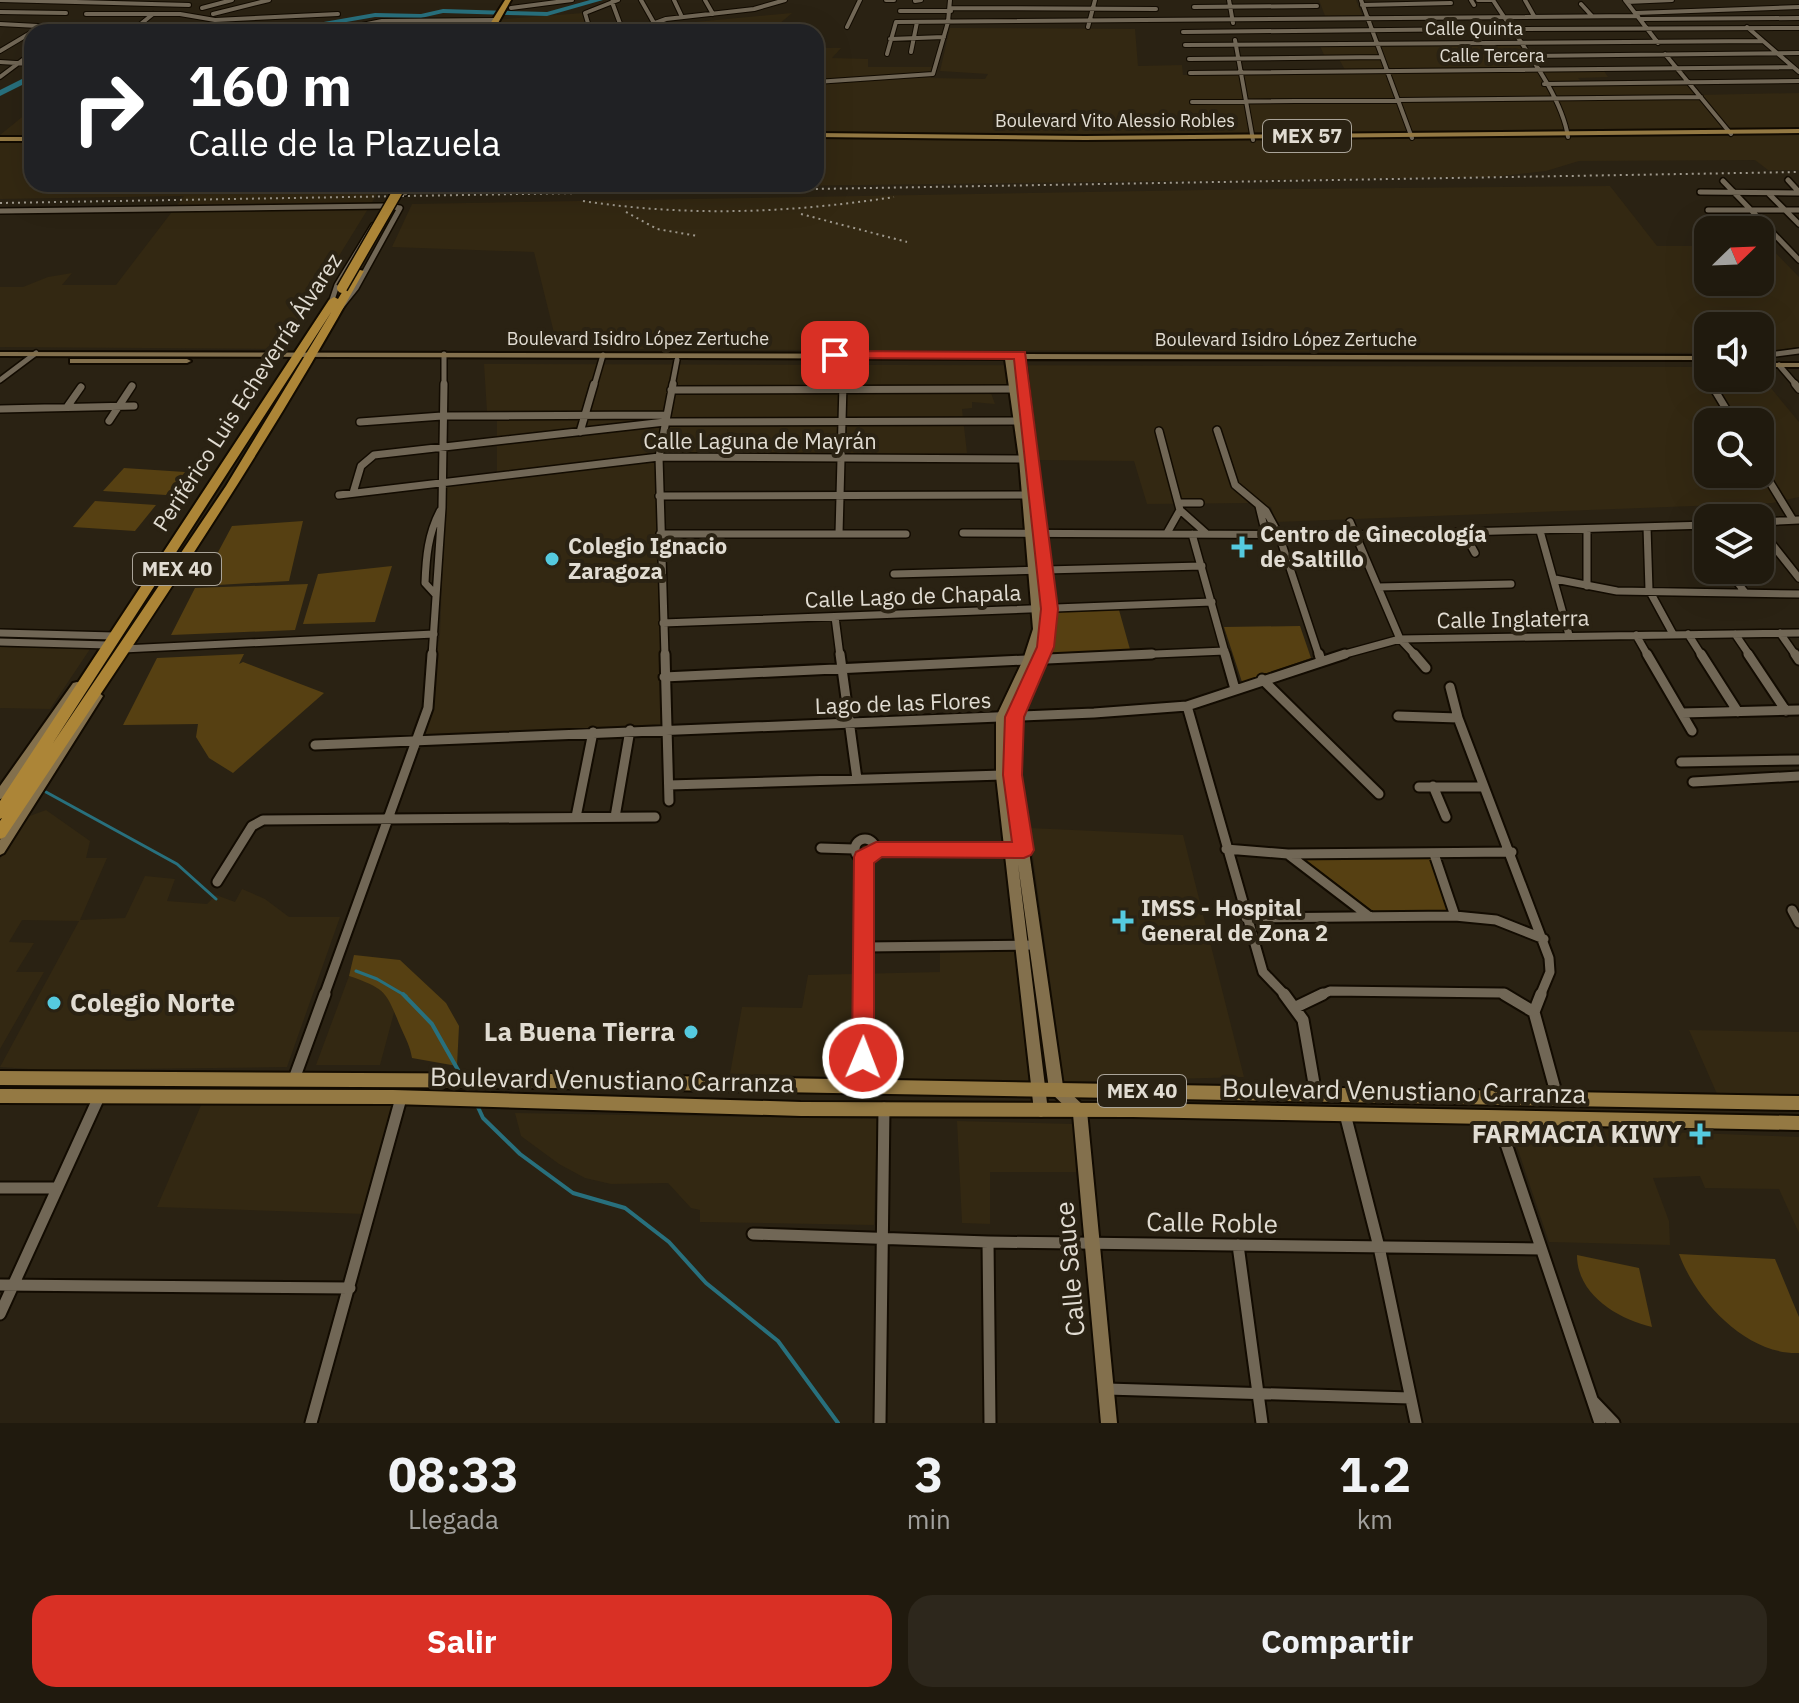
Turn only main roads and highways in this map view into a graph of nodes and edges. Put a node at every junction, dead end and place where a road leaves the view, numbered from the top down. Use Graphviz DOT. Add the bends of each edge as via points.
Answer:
graph roads {
  1 [pos="516,0"];
  2 [pos="504,12"];
  3 [pos="1799,132"];
  4 [pos="0,135"];
  5 [pos="24,136"];
  6 [pos="824,137"];
  7 [pos="396,192"];
  8 [pos="405,192"];
  9 [pos="345,289"];
  10 [pos="0,354"];
  11 [pos="304,357"];
  12 [pos="1774,357"];
  13 [pos="603,358"];
  14 [pos="725,358"];
  15 [pos="1015,358"];
  16 [pos="1799,358"];
  17 [pos="0,361"];
  18 [pos="1694,362"];
  19 [pos="1774,365"];
  20 [pos="1799,365"];
  21 [pos="220,479"];
  22 [pos="214,513"];
  23 [pos="115,643"];
  24 [pos="109,669"];
  25 [pos="87,678"];
  26 [pos="1007,775"];
  27 [pos="0,795"];
  28 [pos="0,813"];
  29 [pos="0,833"];
  30 [pos="0,850"];
  31 [pos="1032,1028"];
  32 [pos="1048,1028"];
  33 [pos="0,1078"];
  34 [pos="1039,1089"];
  35 [pos="1056,1089"];
  36 [pos="0,1096"];
  37 [pos="1799,1103"];
  38 [pos="1041,1111"];
  39 [pos="1080,1111"];
  40 [pos="1799,1123"];
  41 [pos="1109,1423"];
  1 -- 2 [label="highway"];
  3 -- 6 [label="main road, Boulevard Vito Alessio Robles / MEX 57"];
  4 -- 5 [label="main road"];
  7 -- 9 [label="highway, Periférico Luis Echeverría Álvarez / MEX 40, bridge"];
  8 -- 9 [label="highway, Periférico Luis Echeverría Álvarez / MEX 40, bridge"];
  9 -- 11 [label="highway, Periférico Luis Echeverría Álvarez / MEX 40"];
  10 -- 11 [label="main road, Boulevard Isidro López Zertuche"];
  11 -- 13 [label="main road, Boulevard Isidro López Zertuche"];
  11 -- 17 [label="main road, Boulevard Isidro López Zertuche"];
  11 -- 21 [label="highway, Periférico Luis Echeverría Álvarez / MEX 40"];
  11 -- 22 [label="highway, Periférico Luis Echeverría Álvarez / MEX 40"];
  12 -- 16 [label="main road"];
  13 -- 14 [label="main road, Boulevard Isidro López Zertuche"];
  13 -- 14 [label="main road, Boulevard Isidro López Zertuche"];
  14 -- 15 [label="main road, Boulevard Isidro López Zertuche"];
  14 -- 15 [label="main road, Boulevard Isidro López Zertuche"];
  15 -- 18 [label="main road, Boulevard Isidro López Zertuche"];
  15 -- 26 [label="main road" via="1044,609 1034,659 1008,717"];
  19 -- 20 [label="main road"];
  21 -- 22 [label="highway"];
  21 -- 23 [label="highway, Periférico Luis Echeverría Álvarez / MEX 40"];
  22 -- 23 [label="highway, Periférico Luis Echeverría Álvarez / MEX 40" via="162,591"];
  23 -- 24 [label="highway, Periférico Luis Echeverría Álvarez / MEX 40"];
  23 -- 25 [label="highway, Periférico Luis Echeverría Álvarez / MEX 40"];
  24 -- 29 [label="highway, Periférico Luis Echeverría Álvarez / MEX 40"];
  24 -- 30 [label="main road, Periférico Luis Echeverría Álvarez" via="91,709"];
  25 -- 27 [label="main road" via="70,694"];
  25 -- 28 [label="highway, Periférico Luis Echeverría Álvarez / MEX 40"];
  26 -- 31 [label="main road" via="1009,850"];
  26 -- 32 [label="main road" via="1024,850"];
  31 -- 32 [label="main road"];
  31 -- 34 [label="main road"];
  32 -- 35 [label="main road"];
  33 -- 34 [label="main road, Boulevard Venustiano Carranza / MEX 40"];
  34 -- 35 [label="main road, Boulevard Venustiano Carranza / MEX 40"];
  34 -- 38 [label="main road"];
  35 -- 37 [label="main road, Boulevard Venustiano Carranza / MEX 40"];
  35 -- 39 [label="main road"];
  36 -- 38 [label="main road, Boulevard Venustiano Carranza / MEX 40"];
  38 -- 39 [label="main road, Boulevard Venustiano Carranza / MEX 40"];
  39 -- 40 [label="main road, Boulevard Venustiano Carranza / MEX 40"];
  39 -- 41 [label="main road, Calle Sauce"];
}
